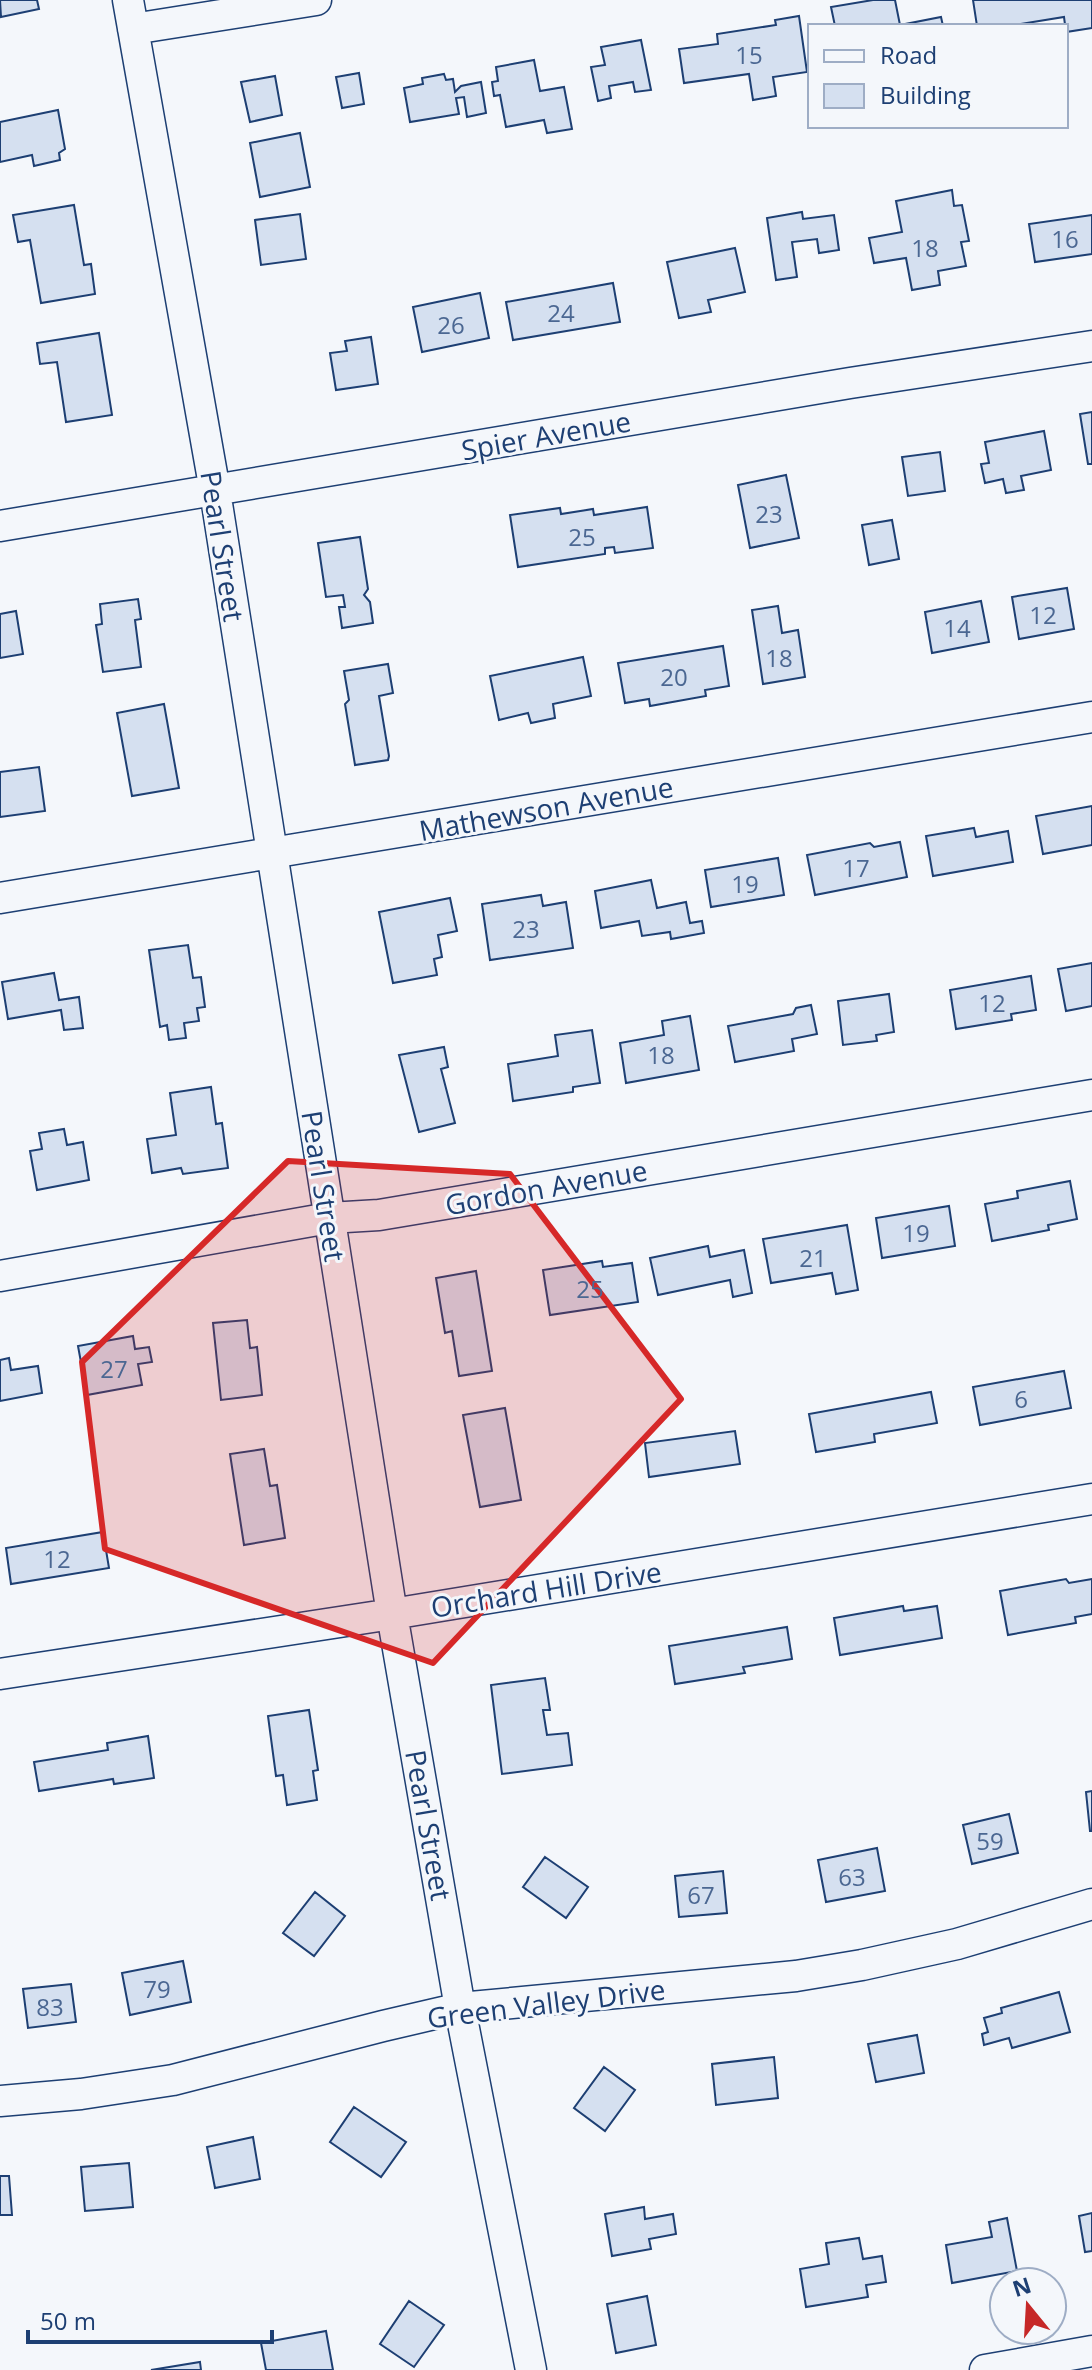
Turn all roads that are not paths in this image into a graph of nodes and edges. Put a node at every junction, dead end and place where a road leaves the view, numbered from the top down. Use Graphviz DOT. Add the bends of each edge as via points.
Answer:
graph roads {
  1 [pos="316,0"];
  2 [pos="130,15"];
  3 [pos="1092,346"];
  4 [pos="215,491"];
  5 [pos="0,526"];
  6 [pos="1092,717"];
  7 [pos="271,854"];
  8 [pos="0,898"];
  9 [pos="1092,1095"];
  10 [pos="329,1218"];
  11 [pos="0,1276"];
  12 [pos="1092,1499"];
  13 [pos="392,1614"];
  14 [pos="0,1674"];
  15 [pos="1092,1904"];
  16 [pos="460,2008"];
  17 [pos="0,2101"];
  18 [pos="1092,2351"];
  19 [pos="531,2370"];
  20 [pos="985,2370"];
  1 -- 2 [label="street"];
  2 -- 4 [label="street, Pearl Street"];
  3 -- 4 [label="street, Spier Avenue"];
  4 -- 5 [label="street, Spier Avenue"];
  4 -- 7 [label="street, Pearl Street"];
  6 -- 7 [label="street, Mathewson Avenue"];
  7 -- 8 [label="street, Mathewson Avenue"];
  7 -- 10 [label="street, Pearl Street"];
  9 -- 10 [label="street, Gordon Avenue" via="379,1215"];
  10 -- 11 [label="street, Gordon Avenue"];
  10 -- 13 [label="street, Pearl Street"];
  12 -- 13 [label="street, Orchard Hill Drive"];
  13 -- 14 [label="street, Orchard Hill Drive"];
  13 -- 16 [label="street, Pearl Street"];
  15 -- 16 [label="street, Green Valley Drive" via="957,1944 796,1976"];
  16 -- 17 [label="street, Green Valley Drive" via="173,2080"];
  16 -- 19 [label="street, Pearl Street"];
  18 -- 20 [label="street"];
}
